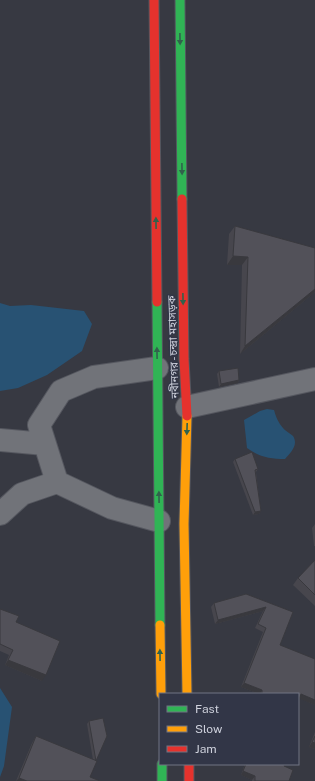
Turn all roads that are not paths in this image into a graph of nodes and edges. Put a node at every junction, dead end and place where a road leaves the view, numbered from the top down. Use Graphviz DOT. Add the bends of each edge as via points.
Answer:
graph roads {
  1 [pos="154,0"];
  2 [pos="180,0"];
  3 [pos="158,368"];
  4 [pos="315,379"];
  5 [pos="187,407"];
  6 [pos="0,440"];
  7 [pos="45,444"];
  8 [pos="57,482"];
  9 [pos="0,514"];
  10 [pos="159,521"];
  11 [pos="161,693"];
  12 [pos="187,693"];
  13 [pos="162,765"];
  14 [pos="189,765"];
  15 [pos="162,781"];
  16 [pos="189,781"];
  3 -- 1 [label="highway, নবীনগর - চন্দ্রা মহাসড়ক, one-way"];
  2 -- 5 [label="highway, নবীনগর - চন্দ্রা মহাসড়ক, one-way" via="184,359"];
  3 -- 7 [label="street" via="94,377 61,391 39,425"];
  10 -- 3 [label="highway, নবীনগর - চন্দ্রা মহাসড়ক, one-way"];
  4 -- 5 [label="street"];
  5 -- 12 [label="highway, নবীনগর - চন্দ্রা মহাসড়ক, one-way" via="184,524"];
  6 -- 7 [label="street"];
  7 -- 8 [label="street"];
  8 -- 9 [label="street" via="22,494"];
  8 -- 10 [label="street" via="112,508"];
  11 -- 10 [label="highway, নবীনগর - চন্দ্রা মহাসড়ক, one-way"];
  13 -- 15 [label="highway"];
  14 -- 16 [label="highway"];
}
